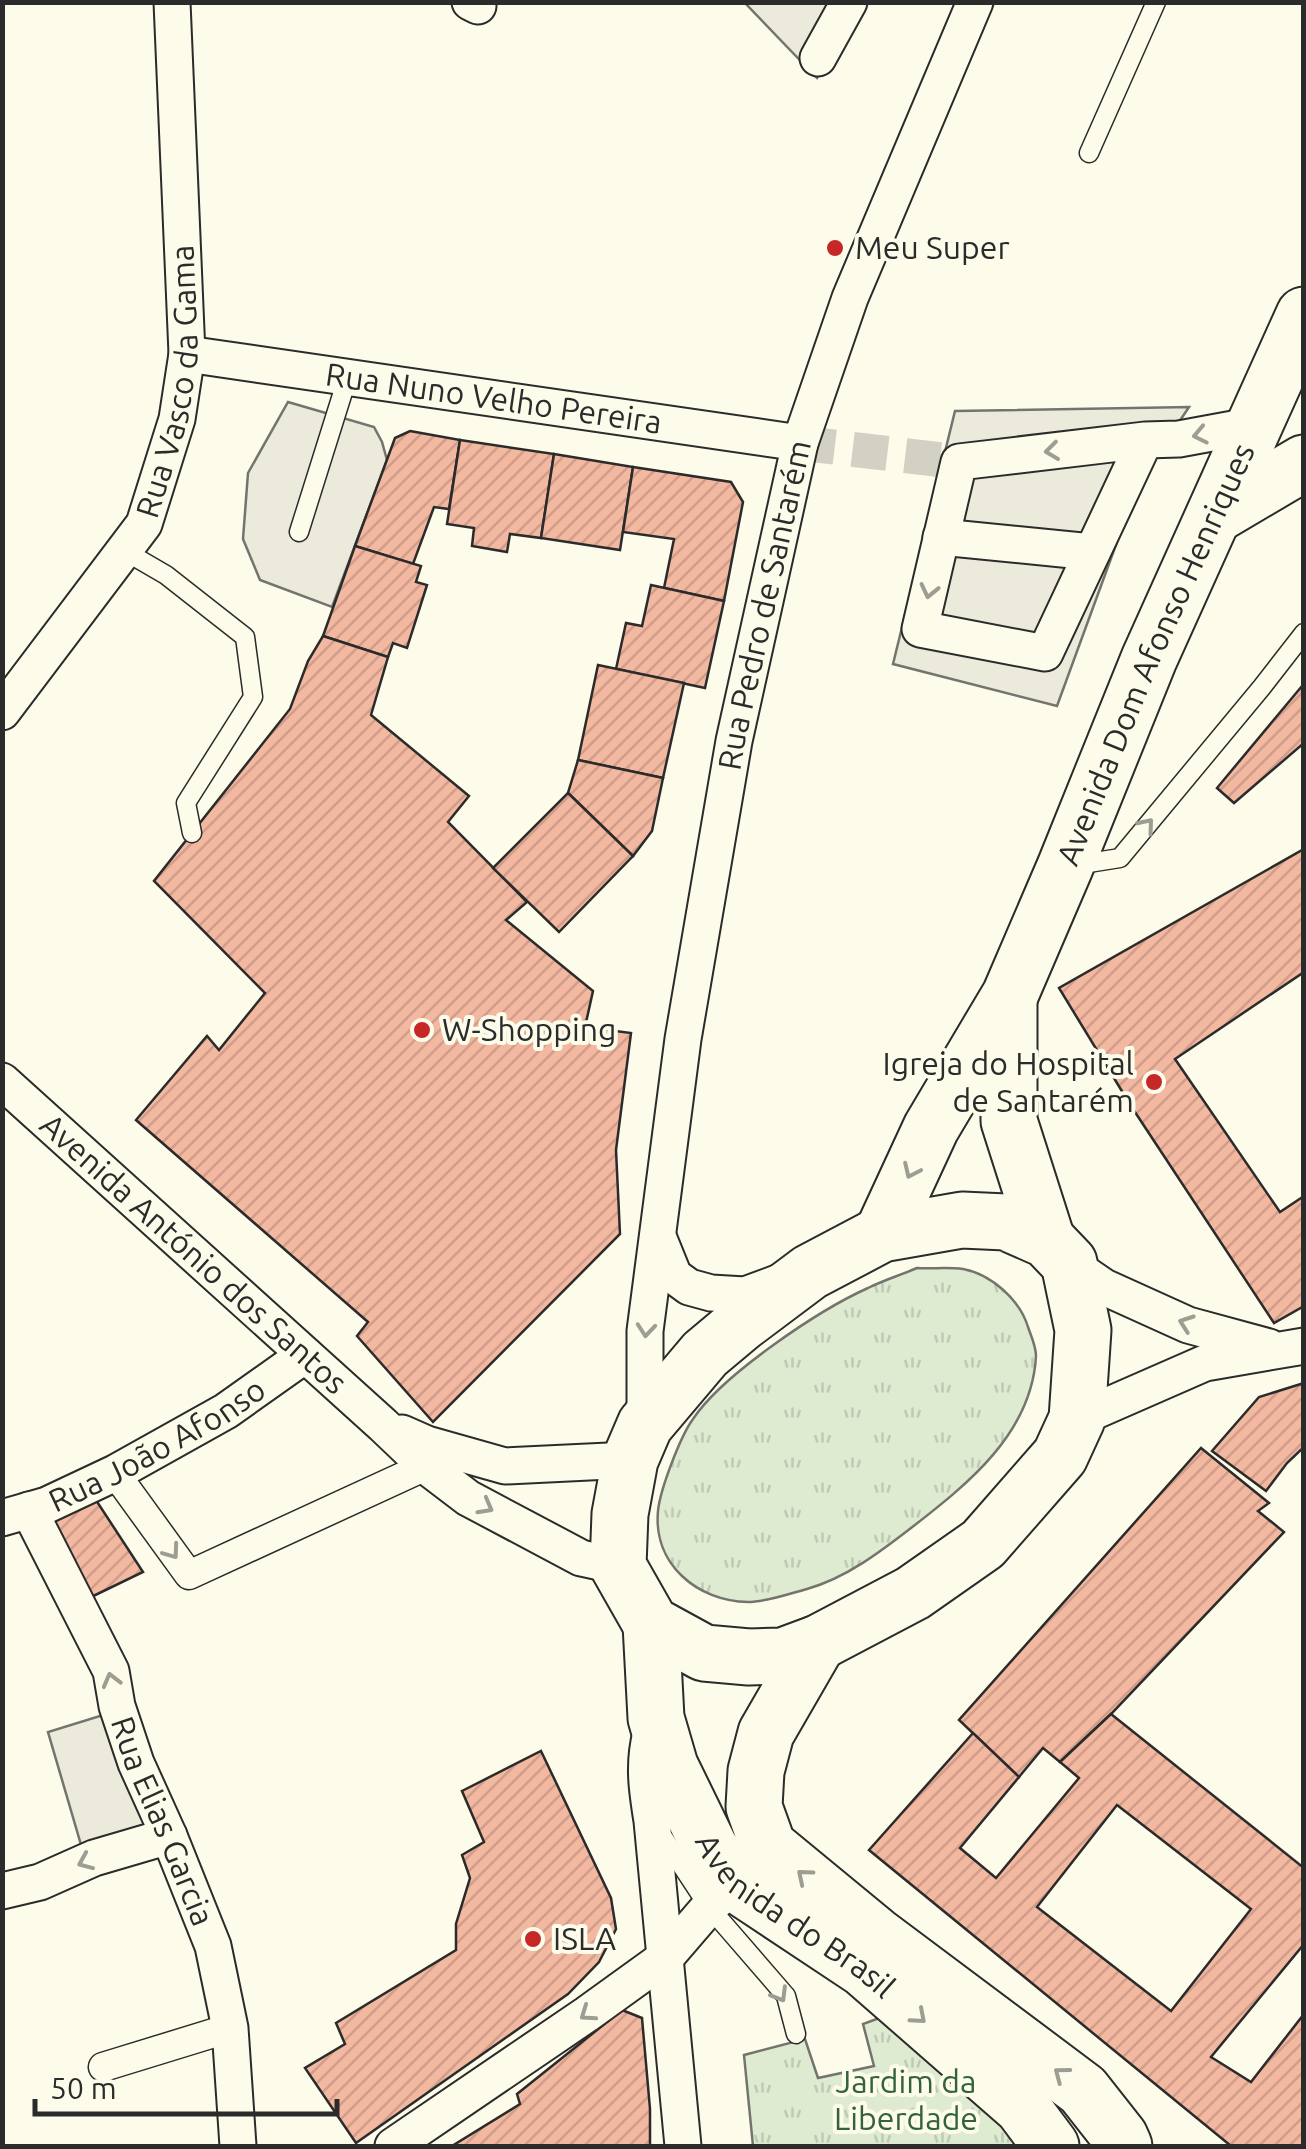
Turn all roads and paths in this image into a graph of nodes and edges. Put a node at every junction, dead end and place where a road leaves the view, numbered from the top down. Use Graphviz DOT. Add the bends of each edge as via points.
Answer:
graph roads {
  1 [pos="172,2"];
  2 [pos="850,2"];
  3 [pos="1156,2"];
  4 [pos="971,4"];
  5 [pos="818,58"];
  6 [pos="1089,154"];
  7 [pos="1304,315"];
  8 [pos="187,354"];
  9 [pos="348,376"];
  10 [pos="1273,413"];
  11 [pos="1145,440"];
  12 [pos="800,443"];
  13 [pos="1304,464"];
  14 [pos="1214,516"];
  15 [pos="299,532"];
  16 [pos="942,537"];
  17 [pos="124,550"];
  18 [pos="1092,552"];
  19 [pos="1304,633"];
  20 [pos="2,712"];
  21 [pos="192,834"];
  22 [pos="1065,867"];
  23 [pos="1010,995"];
  24 [pos="2,1080"];
  25 [pos="882,1234"];
  26 [pos="658,1236"];
  27 [pos="1058,1252"];
  28 [pos="810,1272"];
  29 [pos="1292,1348"];
  30 [pos="305,1355"];
  31 [pos="1077,1419"];
  32 [pos="383,1425"];
  33 [pos="638,1442"];
  34 [pos="426,1466"];
  35 [pos="115,1472"];
  36 [pos="16,1514"];
  37 [pos="618,1566"];
  38 [pos="651,1624"];
  39 [pos="818,1643"];
  40 [pos="656,1718"];
  41 [pos="652,1821"];
  42 [pos="169,1836"];
  43 [pos="2,1891"];
  44 [pos="722,1896"];
  45 [pos="666,1957"];
  46 [pos="230,2028"];
  47 [pos="796,2034"];
  48 [pos="103,2067"];
  49 [pos="238,2146"];
  50 [pos="393,2146"];
  51 [pos="683,2146"];
  52 [pos="1051,2146"];
  53 [pos="1124,2146"];
  1 -- 8 [label="street, Rua Vasco da Gama"];
  2 -- 5 [label="street"];
  3 -- 6 [label="lane"];
  4 -- 12 [label="street, Rua Pedro de Santarém" via="850,298"];
  7 -- 10 [label="main road, Avenida Dom Afonso Henriques"];
  8 -- 9 [label="street, Rua Nuno Velho Pereira"];
  8 -- 17 [label="street, Rua Vasco da Gama" via="178,419 150,507"];
  9 -- 12 [label="street, Rua Nuno Velho Pereira"];
  9 -- 15 [label="lane"];
  10 -- 11 [label="street, one-way" via="1179,440"];
  10 -- 14 [label="main road, Avenida Dom Afonso Henriques"];
  11 -- 16 [label="street, one-way" via="959,462"];
  11 -- 18 [label="street"];
  12 -- 26 [label="street, Rua Pedro de Santarém" via="734,741 683,1039"];
  13 -- 14 [label="main road"];
  14 -- 22 [label="main road, Avenida Dom Afonso Henriques"];
  16 -- 18 [label="street"];
  16 -- 18 [label="street, one-way" via="920,629 1045,653"];
  17 -- 20 [label="street, Rua Vasco da Gama"];
  17 -- 21 [label="lane" via="245,636 253,697 186,802"];
  22 -- 19 [label="lane, one-way" via="1120,858"];
  22 -- 23 [label="main road, Avenida Dom Afonso Henriques"];
  23 -- 25 [label="main road, Avenida Dom Afonso Henriques, one-way" via="931,1128"];
  23 -- 27 [label="main road, Avenida Dom Afonso Henriques" via="1009,1121"];
  24 -- 30 [label="street, Avenida António dos Santos"];
  25 -- 27 [label="main road" via="962,1220 1006,1222"];
  25 -- 28 [label="main road"];
  26 -- 28 [label="street" via="674,1276 711,1293 745,1294"];
  26 -- 33 [label="street, Rua Pedro de Santarém, one-way"];
  29 -- 27 [label="street, one-way" via="1188,1325 1104,1287"];
  27 -- 31 [label="main road, Avenida Dom Afonso Henriques" via="1083,1330"];
  28 -- 33 [label="main road" via="706,1354"];
  29 -- 31 [label="street" via="1205,1363"];
  30 -- 32 [label="street, Avenida António dos Santos"];
  30 -- 35 [label="street, Rua João Afonso" via="226,1411"];
  31 -- 39 [label="main road" via="1060,1456 983,1544 913,1594"];
  32 -- 33 [label="street, Avenida António dos Santos" via="505,1466"];
  32 -- 34 [label="street, Avenida António dos Santos"];
  33 -- 37 [label="main road" via="620,1514"];
  35 -- 34 [label="street, one-way" via="189,1575"];
  34 -- 37 [label="street, Avenida António dos Santos, one-way" via="546,1541"];
  35 -- 36 [label="street, Rua João Afonso"];
  42 -- 36 [label="street, Rua Elias Garcia, one-way" via="136,1763 111,1671"];
  37 -- 38 [label="main road"];
  38 -- 39 [label="main road" via="704,1653 783,1656"];
  38 -- 40 [label="main road, Avenida do Brasil"];
  53 -- 39 [label="main road, Avenida do Brasil, one-way" via="1083,2090 768,1846 754,1808 756,1771 766,1733"];
  40 -- 41 [label="street" via="646,1754"];
  40 -- 44 [label="main road, Avenida do Brasil" via="670,1766 710,1848"];
  41 -- 44 [label="lane"];
  41 -- 45 [label="street"];
  42 -- 43 [label="street, one-way"];
  42 -- 46 [label="street, Rua Elias Garcia" via="213,1946"];
  44 -- 45 [label="street"];
  44 -- 47 [label="lane, one-way" via="786,1996"];
  44 -- 52 [label="main road, Avenida do Brasil, one-way" via="864,1969 1022,2108"];
  45 -- 50 [label="street, one-way"];
  45 -- 51 [label="street"];
  46 -- 48 [label="street"];
  46 -- 49 [label="street, Rua Elias Garcia"];
}
